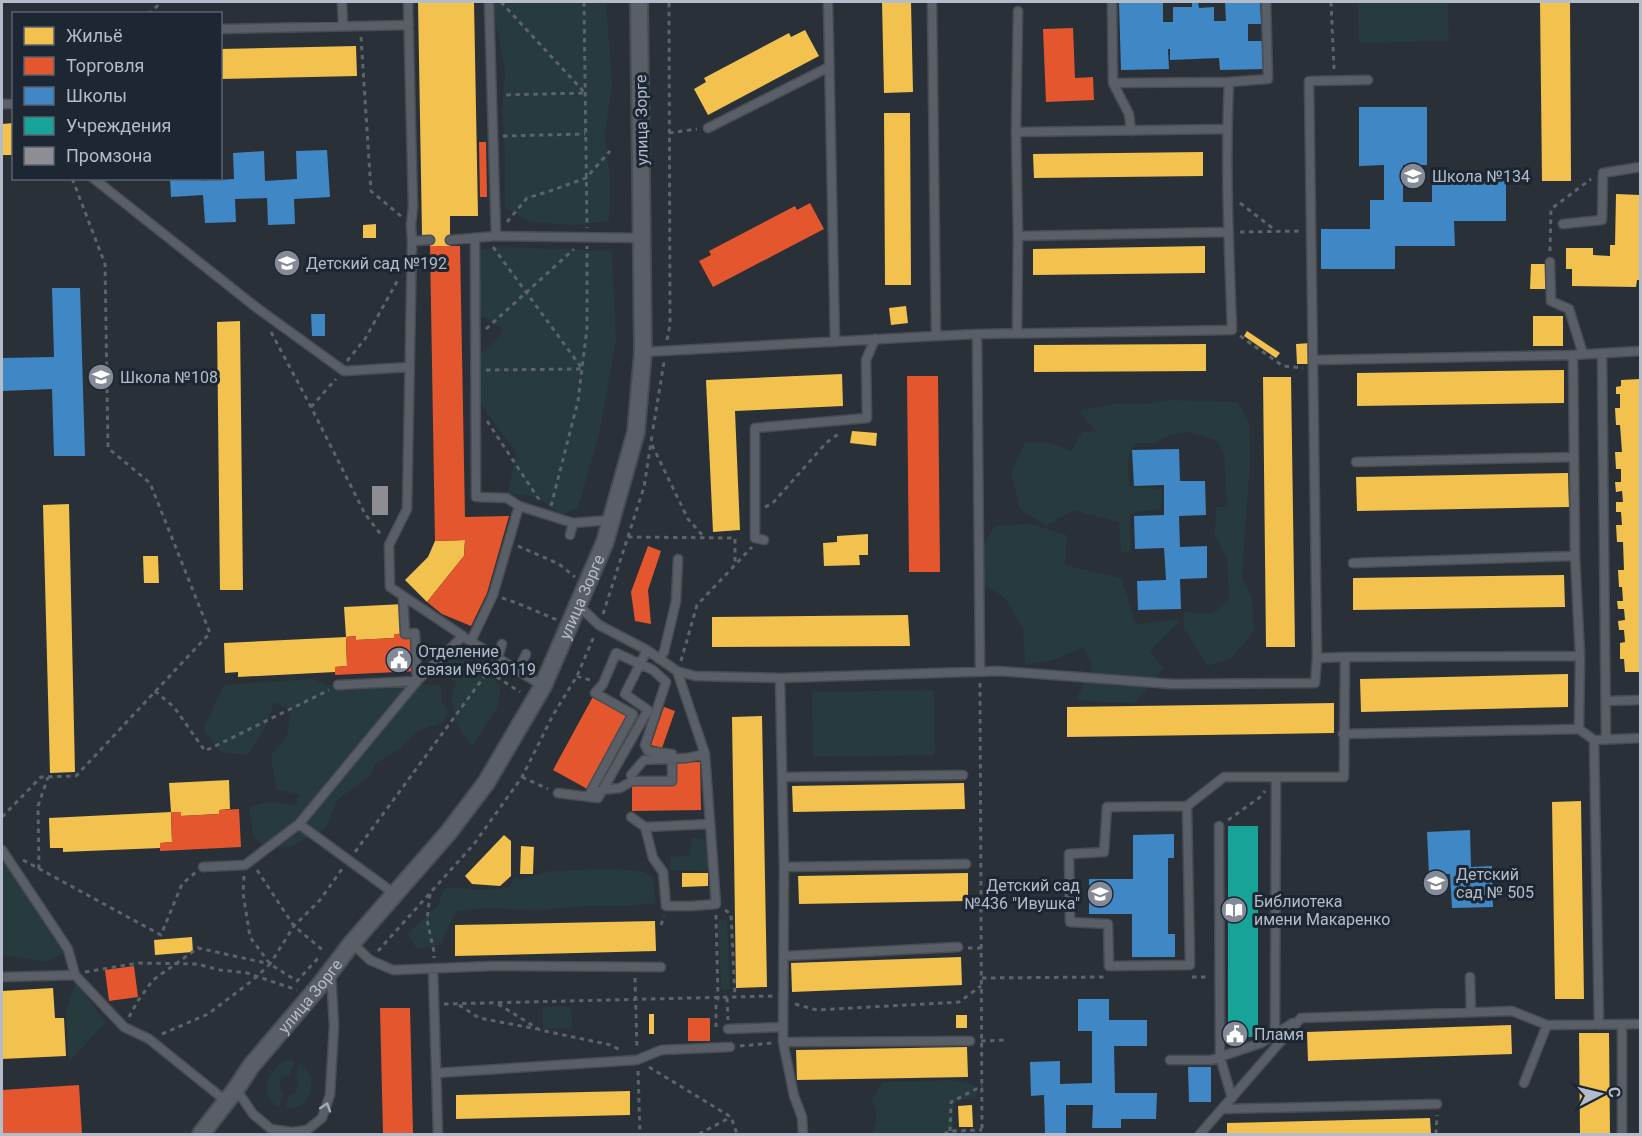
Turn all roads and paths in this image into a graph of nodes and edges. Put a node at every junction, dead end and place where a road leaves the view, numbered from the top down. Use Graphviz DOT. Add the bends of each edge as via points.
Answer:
graph roads {
  1 [pos="162,2"];
  2 [pos="342,2"];
  3 [pos="408,2"];
  4 [pos="489,2"];
  5 [pos="501,2"];
  6 [pos="584,2"];
  7 [pos="639,2"];
  8 [pos="828,2"];
  9 [pos="933,2"];
  10 [pos="1112,2"];
  11 [pos="1266,2"];
  12 [pos="1331,2"];
  13 [pos="1018,11"];
  14 [pos="150,12"];
  15 [pos="343,26"];
  16 [pos="361,26"];
  17 [pos="409,26"];
  18 [pos="222,29"];
  19 [pos="829,67"];
  20 [pos="1334,80"];
  21 [pos="1368,80"];
  22 [pos="1229,82"];
  23 [pos="1113,83"];
  24 [pos="585,93"];
  25 [pos="492,95"];
  26 [pos="708,128"];
  27 [pos="1227,129"];
  28 [pos="1131,130"];
  29 [pos="1016,132"];
  30 [pos="669,133"];
  31 [pos="585,134"];
  32 [pos="493,137"];
  33 [pos="610,151"];
  34 [pos="1641,167"];
  35 [pos="586,178"];
  36 [pos="73,180"];
  37 [pos="96,180"];
  38 [pos="1228,194"];
  39 [pos="411,224"];
  40 [pos="1563,224"];
  41 [pos="1310,231"];
  42 [pos="1228,232"];
  43 [pos="1276,232"];
  44 [pos="496,236"];
  45 [pos="1018,236"];
  46 [pos="486,237"];
  47 [pos="587,237"];
  48 [pos="475,238"];
  49 [pos="642,238"];
  50 [pos="430,240"];
  51 [pos="450,240"];
  52 [pos="412,241"];
  53 [pos="1550,262"];
  54 [pos="410,264"];
  55 [pos="526,293"];
  56 [pos="257,308"];
  57 [pos="1232,330"];
  58 [pos="1017,333"];
  59 [pos="977,334"];
  60 [pos="936,336"];
  61 [pos="475,339"];
  62 [pos="875,339"];
  63 [pos="835,342"];
  64 [pos="1641,351"];
  65 [pos="643,352"];
  66 [pos="1583,354"];
  67 [pos="1602,354"];
  68 [pos="1573,355"];
  69 [pos="1313,364"];
  70 [pos="409,367"];
  71 [pos="582,369"];
  72 [pos="476,370"];
  73 [pos="344,371"];
  74 [pos="476,403"];
  75 [pos="311,406"];
  76 [pos="856,419"];
  77 [pos="651,443"];
  78 [pos="1574,456"];
  79 [pos="1356,462"];
  80 [pos="519,506"];
  81 [pos="755,511"];
  82 [pos="549,515"];
  83 [pos="611,520"];
  84 [pos="573,523"];
  85 [pos="546,525"];
  86 [pos="570,535"];
  87 [pos="628,537"];
  88 [pos="704,537"];
  89 [pos="758,541"];
  90 [pos="508,542"];
  91 [pos="389,545"];
  92 [pos="1575,556"];
  93 [pos="678,560"];
  94 [pos="1353,563"];
  95 [pos="735,565"];
  96 [pos="493,595"];
  97 [pos="404,596"];
  98 [pos="582,598"];
  99 [pos="570,625"];
  100 [pos="463,636"];
  101 [pos="471,641"];
  102 [pos="502,644"];
  103 [pos="647,650"];
  104 [pos="526,654"];
  105 [pos="1580,656"];
  106 [pos="498,657"];
  107 [pos="1345,657"];
  108 [pos="1317,658"];
  109 [pos="659,659"];
  110 [pos="640,664"];
  111 [pos="518,671"];
  112 [pos="677,671"];
  113 [pos="489,672"];
  114 [pos="980,672"];
  115 [pos="780,678"];
  116 [pos="417,681"];
  117 [pos="338,685"];
  118 [pos="543,686"];
  119 [pos="154,691"];
  120 [pos="520,693"];
  121 [pos="1641,700"];
  122 [pos="1606,701"];
  123 [pos="1579,729"];
  124 [pos="1343,734"];
  125 [pos="1641,738"];
  126 [pos="1606,739"];
  127 [pos="1594,740"];
  128 [pos="705,754"];
  129 [pos="672,759"];
  130 [pos="631,774"];
  131 [pos="963,775"];
  132 [pos="48,777"];
  133 [pos="522,777"];
  134 [pos="782,777"];
  135 [pos="1276,777"];
  136 [pos="603,790"];
  137 [pos="558,793"];
  138 [pos="1187,806"];
  139 [pos="2,817"];
  140 [pos="631,817"];
  141 [pos="299,824"];
  142 [pos="710,824"];
  143 [pos="1219,826"];
  144 [pos="645,827"];
  145 [pos="2,850"];
  146 [pos="20,858"];
  147 [pos="349,861"];
  148 [pos="248,863"];
  149 [pos="966,864"];
  150 [pos="203,867"];
  151 [pos="784,867"];
  152 [pos="39,869"];
  153 [pos="430,892"];
  154 [pos="395,894"];
  155 [pos="716,904"];
  156 [pos="294,926"];
  157 [pos="352,943"];
  158 [pos="958,947"];
  159 [pos="784,956"];
  160 [pos="176,963"];
  161 [pos="270,964"];
  162 [pos="661,967"];
  163 [pos="635,968"];
  164 [pos="433,969"];
  165 [pos="331,971"];
  166 [pos="75,975"];
  167 [pos="4,977"];
  168 [pos="257,977"];
  169 [pos="1113,977"];
  170 [pos="1184,977"];
  171 [pos="1220,977"];
  172 [pos="1470,977"];
  173 [pos="982,978"];
  174 [pos="981,986"];
  175 [pos="302,991"];
  176 [pos="784,995"];
  177 [pos="735,997"];
  178 [pos="718,998"];
  179 [pos="727,998"];
  180 [pos="636,1000"];
  181 [pos="457,1004"];
  182 [pos="434,1005"];
  183 [pos="1471,1012"];
  184 [pos="1301,1018"];
  185 [pos="1622,1024"];
  186 [pos="1641,1024"];
  187 [pos="1547,1025"];
  188 [pos="1599,1025"];
  189 [pos="124,1027"];
  190 [pos="783,1027"];
  191 [pos="728,1029"];
  192 [pos="540,1030"];
  193 [pos="1275,1034"];
  194 [pos="149,1039"];
  195 [pos="1006,1040"];
  196 [pos="970,1041"];
  197 [pos="982,1041"];
  198 [pos="783,1042"];
  199 [pos="730,1047"];
  200 [pos="717,1048"];
  201 [pos="1220,1057"];
  202 [pos="637,1060"];
  203 [pos="1170,1060"];
  204 [pos="436,1073"];
  205 [pos="1524,1083"];
  206 [pos="982,1086"];
  207 [pos="231,1095"];
  208 [pos="1232,1098"];
  209 [pos="1437,1104"];
  210 [pos="1223,1109"];
  211 [pos="731,1117"];
  212 [pos="950,1131"];
  213 [pos="982,1132"];
  214 [pos="201,1134"];
  215 [pos="438,1134"];
  216 [pos="640,1134"];
  217 [pos="699,1134"];
  218 [pos="803,1134"];
  219 [pos="944,1134"];
  220 [pos="1200,1134"];
  221 [pos="1436,1134"];
  222 [pos="1622,1134"];
  1 -- 14 [label="path"];
  2 -- 15 [label="lane"];
  3 -- 17 [label="lane"];
  4 -- 25 [label="lane"];
  5 -- 24 [label="path"];
  6 -- 24 [label="path"];
  7 -- 49 [label="street, улица Зорге"];
  8 -- 19 [label="lane"];
  9 -- 60 [label="lane"];
  10 -- 23 [label="lane"];
  11 -- 22 [label="lane" via="1269,79"];
  12 -- 20 [label="path"];
  13 -- 29 [label="lane"];
  15 -- 16 [label="lane"];
  15 -- 18 [label="lane"];
  16 -- 17 [label="lane"];
  16 -- 39 [label="path" via="371,191"];
  17 -- 39 [label="lane"];
  19 -- 26 [label="lane"];
  19 -- 63 [label="lane"];
  20 -- 21 [label="lane"];
  20 -- 41 [label="lane" via="1309,81"];
  22 -- 23 [label="lane"];
  22 -- 27 [label="lane"];
  23 -- 28 [label="lane" via="1129,114"];
  24 -- 25 [label="path"];
  24 -- 31 [label="path"];
  25 -- 32 [label="lane"];
  26 -- 30 [label="path"];
  27 -- 28 [label="lane"];
  27 -- 38 [label="lane"];
  28 -- 29 [label="lane"];
  29 -- 45 [label="lane"];
  31 -- 32 [label="path"];
  31 -- 35 [label="path"];
  32 -- 44 [label="lane"];
  33 -- 35 [label="path"];
  34 -- 40 [label="lane" via="1603,173 1602,220"];
  35 -- 44 [label="path" via="527,198"];
  35 -- 47 [label="path"];
  36 -- 119 [label="path" via="105,264 108,448 150,483 210,633"];
  37 -- 56 [label="lane"];
  38 -- 42 [label="lane"];
  38 -- 43 [label="path"];
  39 -- 52 [label="lane"];
  41 -- 43 [label="path"];
  41 -- 69 [label="lane"];
  42 -- 43 [label="path"];
  42 -- 45 [label="lane"];
  42 -- 57 [label="lane"];
  44 -- 46 [label="lane"];
  44 -- 47 [label="lane"];
  45 -- 58 [label="lane"];
  46 -- 48 [label="lane"];
  46 -- 55 [label="path"];
  47 -- 49 [label="lane"];
  47 -- 55 [label="path"];
  47 -- 71 [label="path" via="587,328"];
  48 -- 51 [label="lane"];
  48 -- 61 [label="lane"];
  49 -- 65 [label="street, улица Зорге"];
  50 -- 52 [label="lane"];
  52 -- 54 [label="lane"];
  53 -- 66 [label="lane" via="1551,301 1569,309"];
  54 -- 70 [label="lane"];
  54 -- 73 [label="path" via="365,339 348,358"];
  55 -- 61 [label="path"];
  55 -- 71 [label="path"];
  56 -- 73 [label="lane"];
  56 -- 75 [label="path"];
  57 -- 58 [label="lane"];
  57 -- 69 [label="path" via="1283,366"];
  58 -- 59 [label="lane"];
  59 -- 60 [label="lane"];
  59 -- 114 [label="lane"];
  60 -- 62 [label="lane"];
  61 -- 72 [label="lane"];
  62 -- 63 [label="lane"];
  62 -- 76 [label="lane" via="866,360 867,418"];
  63 -- 65 [label="lane"];
  64 -- 67 [label="lane"];
  65 -- 83 [label="street, улица Зорге" via="636,432"];
  66 -- 67 [label="lane"];
  66 -- 68 [label="lane"];
  67 -- 122 [label="lane"];
  68 -- 69 [label="lane"];
  68 -- 78 [label="lane"];
  69 -- 108 [label="lane"];
  70 -- 73 [label="lane"];
  70 -- 91 [label="lane" via="407,509"];
  71 -- 72 [label="path"];
  71 -- 82 [label="path" via="578,401"];
  72 -- 74 [label="lane"];
  73 -- 75 [label="path"];
  74 -- 80 [label="lane" via="476,497 507,498"];
  74 -- 82 [label="path"];
  75 -- 91 [label="path" via="364,513"];
  76 -- 81 [label="path" via="826,443 772,504"];
  76 -- 81 [label="lane" via="755,428"];
  77 -- 88 [label="path" via="688,519"];
  78 -- 79 [label="lane"];
  78 -- 92 [label="lane"];
  80 -- 82 [label="lane"];
  80 -- 90 [label="lane"];
  81 -- 89 [label="lane"];
  82 -- 84 [label="lane"];
  82 -- 85 [label="lane"];
  83 -- 84 [label="lane"];
  83 -- 98 [label="street, улица Зорге"];
  84 -- 86 [label="lane"];
  87 -- 88 [label="path"];
  88 -- 95 [label="path" via="735,538"];
  89 -- 95 [label="path"];
  90 -- 96 [label="lane"];
  90 -- 98 [label="path" via="559,564 580,582"];
  91 -- 97 [label="lane" via="390,587"];
  92 -- 94 [label="lane"];
  92 -- 105 [label="lane"];
  93 -- 109 [label="lane" via="676,601"];
  95 -- 112 [label="path" via="697,605"];
  96 -- 99 [label="path"];
  96 -- 101 [label="lane"];
  97 -- 100 [label="lane"];
  97 -- 116 [label="lane" via="405,634 415,633"];
  98 -- 99 [label="street, улица Зорге"];
  98 -- 103 [label="lane" via="599,625"];
  99 -- 118 [label="street, улица Зорге"];
  100 -- 101 [label="lane"];
  100 -- 116 [label="lane"];
  101 -- 106 [label="lane"];
  102 -- 106 [label="lane"];
  103 -- 109 [label="lane"];
  103 -- 110 [label="lane"];
  104 -- 111 [label="lane"];
  105 -- 107 [label="lane"];
  105 -- 123 [label="lane"];
  106 -- 111 [label="lane"];
  106 -- 113 [label="path"];
  107 -- 108 [label="lane"];
  107 -- 124 [label="lane"];
  108 -- 114 [label="lane" via="1315,683 1172,684"];
  109 -- 112 [label="lane"];
  110 -- 129 [label="lane" via="666,682 645,745 648,752 672,754"];
  110 -- 136 [label="lane" via="625,694 648,710"];
  110 -- 136 [label="lane" via="616,653 596,693 633,714 591,791"];
  111 -- 118 [label="lane"];
  112 -- 115 [label="lane" via="695,676"];
  112 -- 128 [label="lane"];
  113 -- 120 [label="path"];
  113 -- 147 [label="path"];
  114 -- 115 [label="lane"];
  114 -- 173 [label="path"];
  115 -- 134 [label="lane"];
  116 -- 117 [label="lane"];
  116 -- 141 [label="lane"];
  117 -- 119 [label="path" via="205,751 174,707"];
  118 -- 154 [label="street, улица Зорге" via="486,783"];
  119 -- 132 [label="path" via="76,776"];
  121 -- 122 [label="lane"];
  122 -- 126 [label="lane"];
  123 -- 124 [label="lane"];
  123 -- 127 [label="lane"];
  124 -- 135 [label="lane" via="1344,777"];
  125 -- 126 [label="lane"];
  126 -- 127 [label="lane"];
  127 -- 188 [label="lane"];
  128 -- 129 [label="lane"];
  128 -- 142 [label="lane"];
  129 -- 130 [label="lane" via="644,760"];
  129 -- 136 [label="lane" via="672,781 632,781 620,788"];
  131 -- 134 [label="lane"];
  132 -- 139 [label="path" via="41,777"];
  132 -- 152 [label="path" via="38,806"];
  133 -- 137 [label="path"];
  134 -- 151 [label="lane"];
  135 -- 138 [label="lane" via="1224,777"];
  135 -- 143 [label="path" via="1259,798"];
  135 -- 193 [label="lane"];
  136 -- 137 [label="lane" via="598,798"];
  138 -- 138 [label="lane" via="1190,964 1109,966 1107,924 1070,922 1069,854 1104,852 1107,807"];
  140 -- 144 [label="lane"];
  141 -- 147 [label="lane"];
  141 -- 148 [label="lane"];
  142 -- 144 [label="lane"];
  142 -- 155 [label="lane"];
  143 -- 171 [label="lane"];
  144 -- 155 [label="lane" via="653,858 663,872 666,906"];
  145 -- 166 [label="lane" via="68,949"];
  146 -- 152 [label="path"];
  147 -- 154 [label="lane"];
  147 -- 156 [label="path" via="320,900"];
  148 -- 150 [label="lane"];
  148 -- 156 [label="path"];
  148 -- 161 [label="path" via="243,893 250,937"];
  149 -- 151 [label="lane"];
  150 -- 152 [label="path" via="182,884 160,935"];
  151 -- 159 [label="lane"];
  153 -- 164 [label="path" via="427,920 434,952"];
  154 -- 157 [label="street, улица Зорге"];
  155 -- 177 [label="path" via="731,914"];
  155 -- 178 [label="path"];
  156 -- 161 [label="path"];
  156 -- 161 [label="path" via="325,951 297,981"];
  157 -- 164 [label="lane" via="370,960 393,970"];
  157 -- 165 [label="street, улица Зорге"];
  158 -- 159 [label="lane"];
  159 -- 176 [label="lane"];
  160 -- 161 [label="path" via="198,948"];
  160 -- 166 [label="path" via="139,963"];
  160 -- 168 [label="path"];
  160 -- 189 [label="path" via="153,980"];
  161 -- 168 [label="path"];
  162 -- 163 [label="lane"];
  163 -- 164 [label="lane"];
  163 -- 180 [label="path"];
  164 -- 182 [label="lane"];
  165 -- 207 [label="street, улица Зорге"];
  207 -- 165 [label="lane, one-way" via="271,1129 307,1130 322,1118 330,1095 334,1025"];
  166 -- 167 [label="lane"];
  166 -- 189 [label="lane"];
  168 -- 175 [label="path"];
  168 -- 194 [label="path" via="208,1014"];
  169 -- 173 [label="path"];
  170 -- 171 [label="path"];
  171 -- 201 [label="lane"];
  172 -- 183 [label="lane"];
  173 -- 174 [label="path"];
  174 -- 176 [label="path" via="959,1002 816,1010 796,1005"];
  174 -- 197 [label="path"];
  176 -- 177 [label="path"];
  176 -- 190 [label="lane"];
  177 -- 179 [label="path"];
  178 -- 179 [label="path"];
  178 -- 180 [label="path"];
  178 -- 200 [label="path"];
  179 -- 191 [label="path"];
  180 -- 181 [label="path"];
  180 -- 202 [label="path"];
  181 -- 182 [label="path"];
  181 -- 192 [label="path" via="479,1018"];
  182 -- 204 [label="lane"];
  183 -- 184 [label="lane"];
  183 -- 187 [label="lane" via="1512,1011"];
  184 -- 193 [label="lane"];
  184 -- 208 [label="lane"];
  185 -- 186 [label="lane"];
  185 -- 188 [label="lane"];
  185 -- 222 [label="lane"];
  187 -- 188 [label="lane"];
  187 -- 205 [label="lane"];
  189 -- 194 [label="lane"];
  190 -- 191 [label="lane"];
  190 -- 198 [label="lane"];
  193 -- 201 [label="lane"];
  194 -- 207 [label="lane"];
  195 -- 197 [label="path"];
  196 -- 197 [label="path"];
  196 -- 198 [label="lane"];
  197 -- 206 [label="path"];
  198 -- 199 [label="path"];
  198 -- 218 [label="lane"];
  199 -- 200 [label="lane"];
  200 -- 202 [label="lane" via="661,1050"];
  201 -- 203 [label="lane"];
  201 -- 208 [label="lane"];
  202 -- 204 [label="lane"];
  202 -- 216 [label="path"];
  204 -- 215 [label="lane"];
  206 -- 212 [label="path" via="951,1102"];
  206 -- 213 [label="path"];
  207 -- 214 [label="street, улица Зорге"];
  208 -- 210 [label="lane"];
  209 -- 210 [label="lane"];
  209 -- 221 [label="path"];
  210 -- 220 [label="lane"];
  211 -- 217 [label="path"];
  212 -- 213 [label="path"];
  212 -- 219 [label="path"];
}
